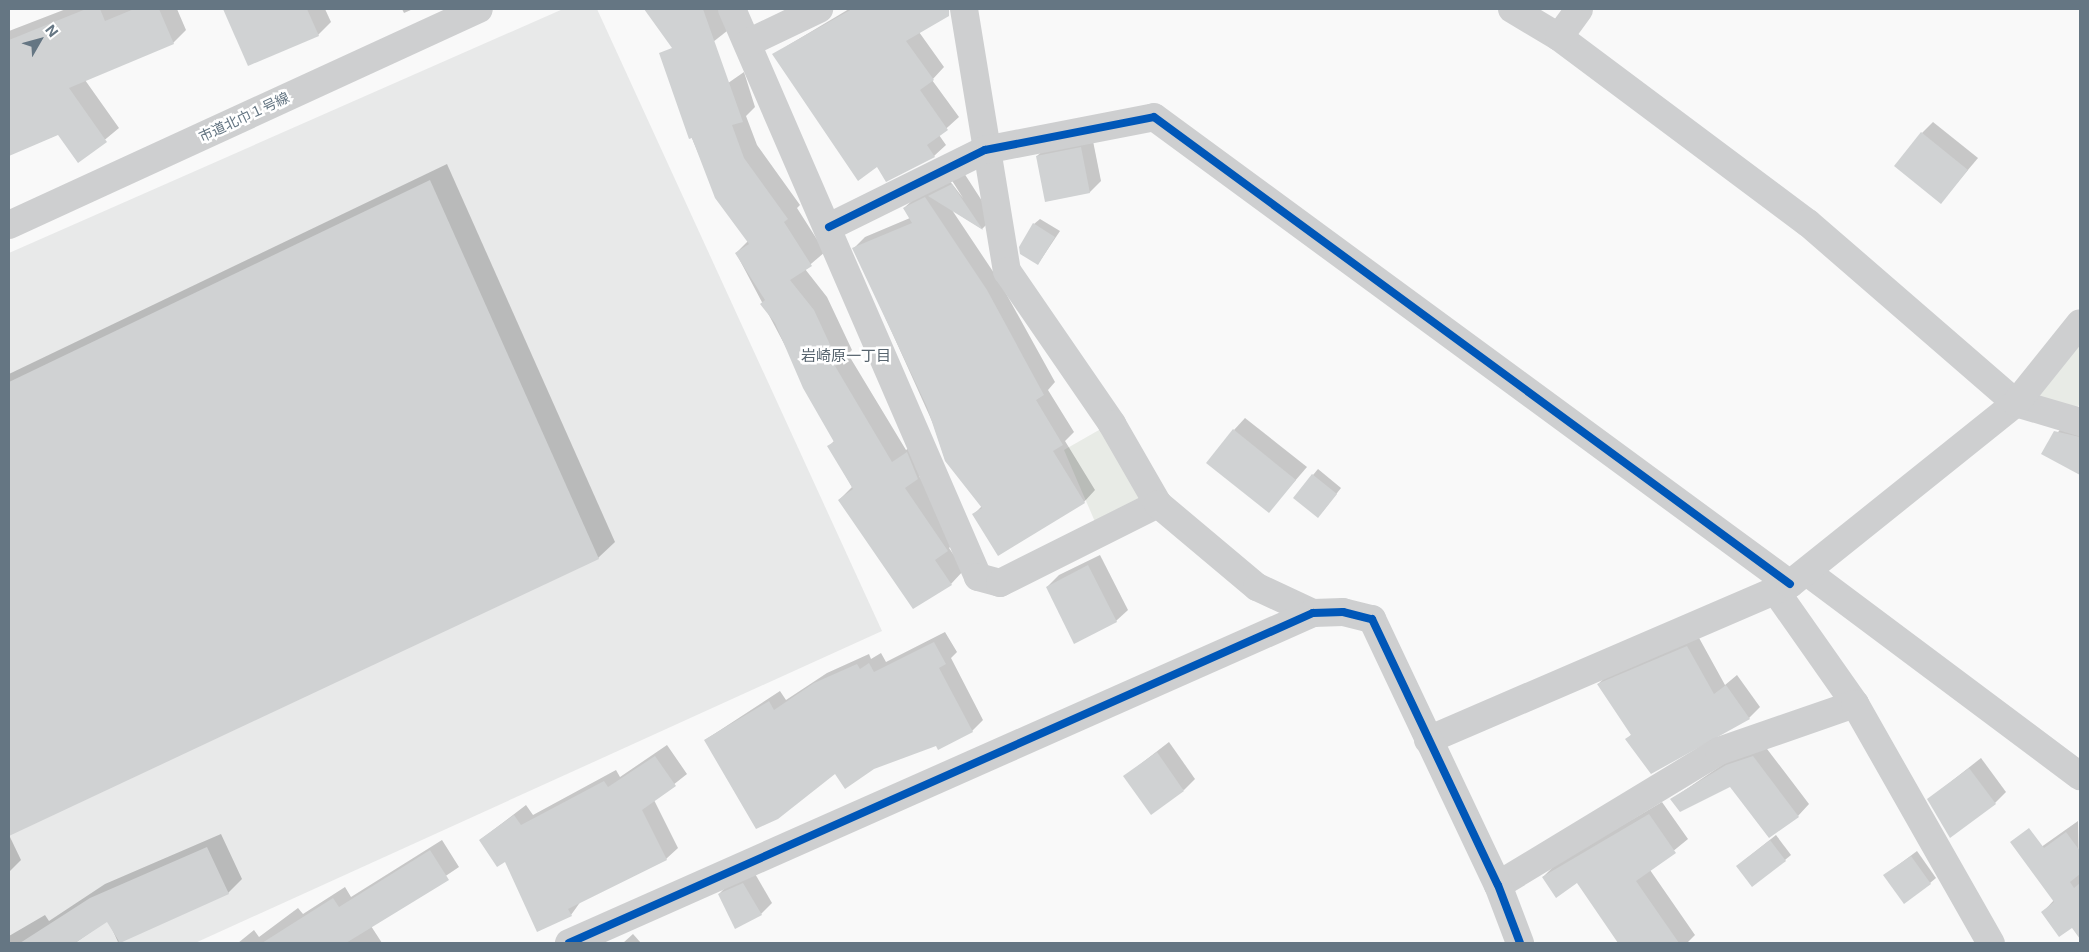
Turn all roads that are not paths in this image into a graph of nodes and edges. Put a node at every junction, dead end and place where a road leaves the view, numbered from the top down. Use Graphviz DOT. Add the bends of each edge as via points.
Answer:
graph roads {
  1 [pos="478,9"];
  2 [pos="732,9"];
  3 [pos="819,9"];
  4 [pos="964,9"];
  5 [pos="1512,9"];
  6 [pos="1579,9"];
  7 [pos="1558,37"];
  8 [pos="748,43"];
  9 [pos="985,150"];
  10 [pos="9,225"];
  11 [pos="829,227"];
  12 [pos="2080,323"];
  13 [pos="2016,403"];
  14 [pos="2080,422"];
  15 [pos="1158,504"];
  16 [pos="1791,582"];
  17 [pos="1314,613"];
  18 [pos="1855,704"];
  19 [pos="1428,740"];
  20 [pos="2080,776"];
  21 [pos="1498,885"];
  22 [pos="569,943"];
  23 [pos="1520,943"];
  24 [pos="1991,943"];
  1 -- 10 [label="street, 市道北巾１号線"];
  2 -- 8 [label="street"];
  3 -- 8 [label="street"];
  4 -- 9 [label="street"];
  5 -- 7 [label="street"];
  6 -- 7 [label="street"];
  7 -- 13 [label="street" via="1808,223"];
  8 -- 11 [label="street"];
  9 -- 11 [label="street"];
  9 -- 15 [label="street" via="1007,271 1112,424"];
  9 -- 16 [label="street" via="1154,117"];
  11 -- 15 [label="street" via="978,577 1000,583"];
  12 -- 13 [label="street"];
  13 -- 14 [label="street"];
  13 -- 16 [label="street"];
  15 -- 17 [label="street" via="1257,587"];
  16 -- 18 [label="street"];
  16 -- 19 [label="street"];
  16 -- 20 [label="street"];
  17 -- 19 [label="street" via="1343,612 1372,619"];
  17 -- 22 [label="street"];
  18 -- 21 [label="street" via="1719,751"];
  18 -- 24 [label="street"];
  19 -- 21 [label="street"];
  21 -- 23 [label="street"];
}
